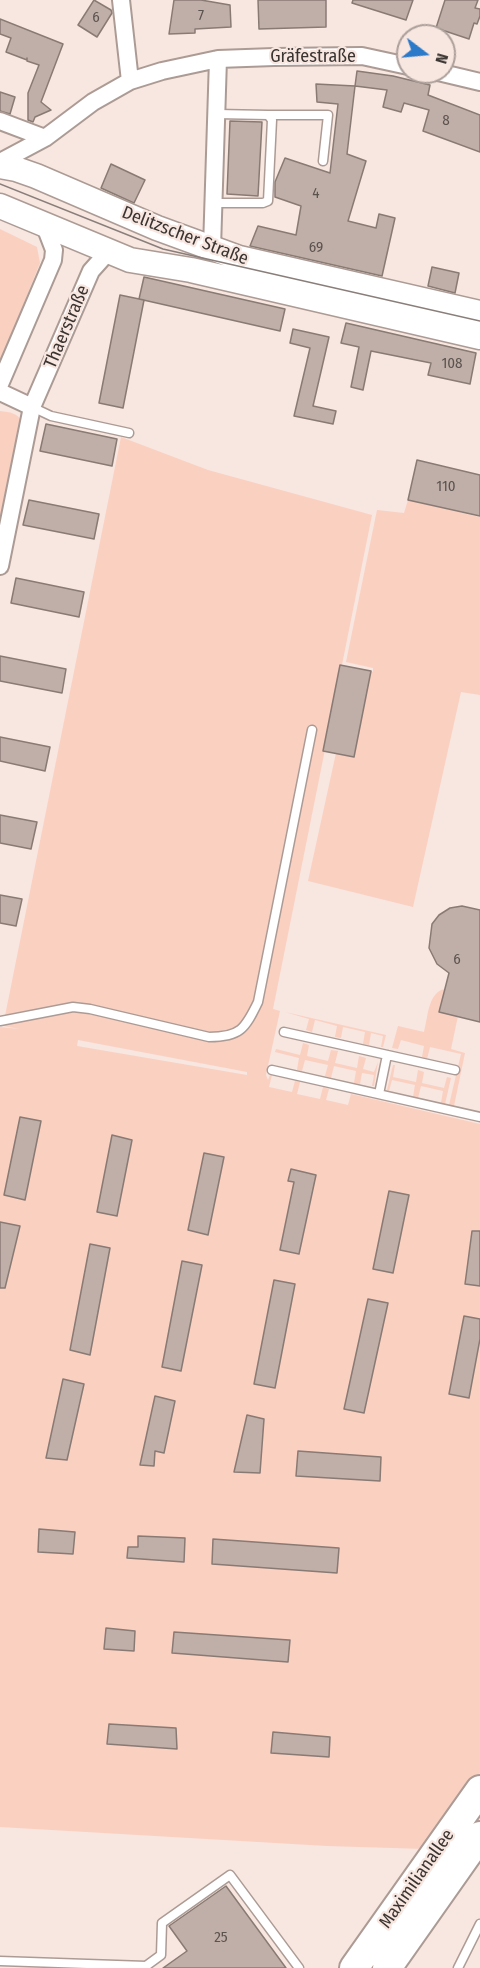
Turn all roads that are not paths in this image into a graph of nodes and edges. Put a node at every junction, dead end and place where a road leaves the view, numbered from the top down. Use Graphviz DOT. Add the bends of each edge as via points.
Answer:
graph roads {
  1 [pos="121,0"];
  2 [pos="218,59"];
  3 [pos="396,63"];
  4 [pos="456,76"];
  5 [pos="130,81"];
  6 [pos="480,82"];
  7 [pos="217,114"];
  8 [pos="268,116"];
  9 [pos="0,121"];
  10 [pos="45,138"];
  11 [pos="323,160"];
  12 [pos="0,164"];
  13 [pos="215,203"];
  14 [pos="0,206"];
  15 [pos="44,225"];
  16 [pos="212,248"];
  17 [pos="108,252"];
  18 [pos="480,313"];
  19 [pos="480,337"];
  20 [pos="0,384"];
  21 [pos="0,392"];
  22 [pos="32,407"];
  23 [pos="129,433"];
  24 [pos="0,566"];
  25 [pos="312,730"];
  26 [pos="0,1021"];
  27 [pos="284,1032"];
  28 [pos="387,1055"];
  29 [pos="272,1070"];
  30 [pos="455,1070"];
  31 [pos="379,1094"];
  32 [pos="480,1117"];
  33 [pos="480,1790"];
  34 [pos="480,1836"];
  35 [pos="480,1923"];
  36 [pos="0,1961"];
  37 [pos="299,1968"];
  38 [pos="354,1968"];
  39 [pos="387,1968"];
  40 [pos="458,1968"];
  1 -- 5 [label="street"];
  2 -- 3 [label="street, Gräfestraße" via="362,56"];
  2 -- 5 [label="street, Gräfestraße" via="164,77"];
  2 -- 7 [label="street"];
  4 -- 6 [label="street"];
  5 -- 10 [label="street, Gräfestraße" via="93,102"];
  7 -- 8 [label="lane"];
  7 -- 13 [label="street" via="212,163"];
  8 -- 11 [label="lane" via="328,115"];
  8 -- 13 [label="lane" via="272,120 268,201"];
  9 -- 10 [label="street"];
  10 -- 12 [label="street, Gräfestraße"];
  12 -- 16 [label="main road, Delitzscher Straße"];
  13 -- 16 [label="street"];
  14 -- 15 [label="main road, Delitzscher Straße"];
  15 -- 17 [label="main road, Delitzscher Straße"];
  15 -- 20 [label="street" via="54,250 53,260"];
  16 -- 18 [label="main road, Delitzscher Straße" via="239,258"];
  17 -- 19 [label="main road, Delitzscher Straße"];
  17 -- 22 [label="street, Thaerstraße" via="91,271"];
  21 -- 22 [label="street"];
  22 -- 23 [label="lane" via="51,416"];
  22 -- 24 [label="street, Thaerstraße"];
  25 -- 26 [label="lane" via="258,1002 241,1031 228,1037 209,1037 73,1007"];
  27 -- 28 [label="lane"];
  28 -- 30 [label="lane"];
  28 -- 31 [label="lane"];
  29 -- 31 [label="lane"];
  31 -- 32 [label="lane"];
  33 -- 38 [label="highway, Maximilianallee"];
  34 -- 39 [label="highway, Maximilianallee"];
  35 -- 40 [label="lane"];
  36 -- 37 [label="lane" via="146,1966 161,1955 162,1923 230,1875"];
}
